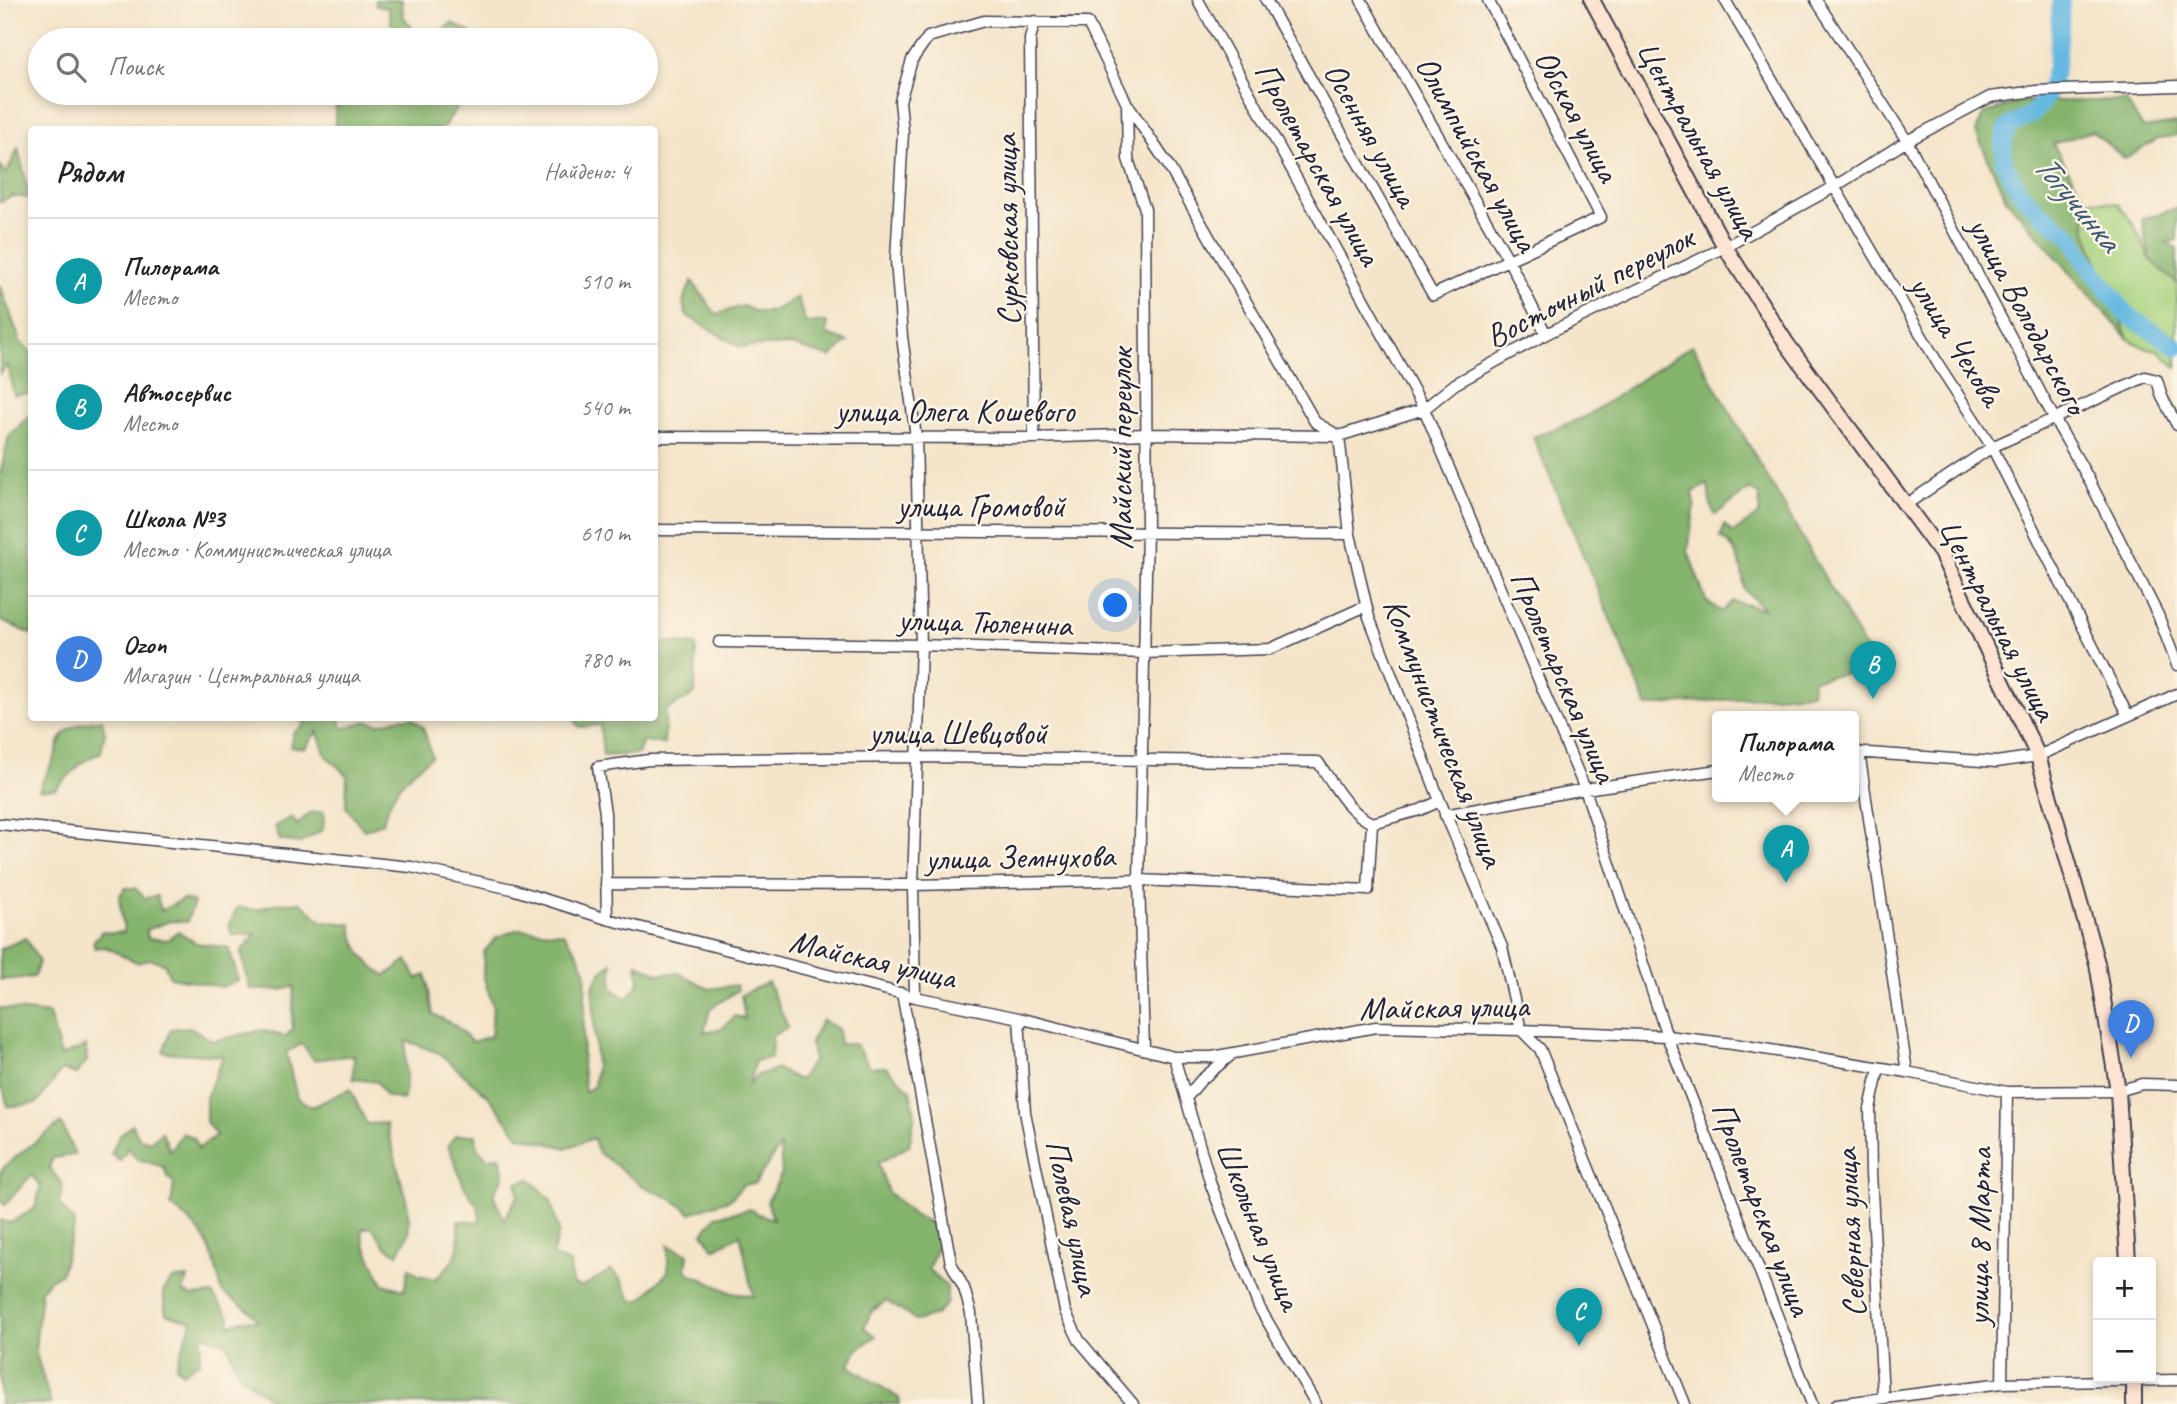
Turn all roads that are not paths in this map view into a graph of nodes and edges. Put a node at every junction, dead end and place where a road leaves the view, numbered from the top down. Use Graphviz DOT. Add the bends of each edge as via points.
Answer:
graph roads {
  1 [pos="1198,0"];
  2 [pos="1266,0"];
  3 [pos="1361,0"];
  4 [pos="1488,0"];
  5 [pos="1592,0"];
  6 [pos="1725,0"];
  7 [pos="1816,0"];
  8 [pos="1035,21"];
  9 [pos="2177,86"];
  10 [pos="1127,104"];
  11 [pos="1907,141"];
  12 [pos="1835,187"];
  13 [pos="1725,247"];
  14 [pos="1508,259"];
  15 [pos="1546,334"];
  16 [pos="1424,409"];
  17 [pos="2055,420"];
  18 [pos="2177,425"];
  19 [pos="1147,434"];
  20 [pos="1339,436"];
  21 [pos="658,437"];
  22 [pos="916,437"];
  23 [pos="1034,438"];
  24 [pos="1992,447"];
  25 [pos="1905,505"];
  26 [pos="658,530"];
  27 [pos="919,531"];
  28 [pos="1147,531"];
  29 [pos="1350,534"];
  30 [pos="1366,606"];
  31 [pos="719,642"];
  32 [pos="921,645"];
  33 [pos="1144,653"];
  34 [pos="2177,665"];
  35 [pos="2177,694"];
  36 [pos="2128,716"];
  37 [pos="1859,752"];
  38 [pos="2038,756"];
  39 [pos="916,757"];
  40 [pos="1142,760"];
  41 [pos="1859,765"];
  42 [pos="1712,771"];
  43 [pos="1585,789"];
  44 [pos="1440,801"];
  45 [pos="1445,815"];
  46 [pos="1372,823"];
  47 [pos="0,824"];
  48 [pos="1139,880"];
  49 [pos="606,884"];
  50 [pos="913,885"];
  51 [pos="607,919"];
  52 [pos="902,993"];
  53 [pos="915,997"];
  54 [pos="1019,1018"];
  55 [pos="1521,1030"];
  56 [pos="1668,1036"];
  57 [pos="1144,1049"];
  58 [pos="1233,1053"];
  59 [pos="1174,1057"];
  60 [pos="1879,1068"];
  61 [pos="1907,1072"];
  62 [pos="2177,1085"];
  63 [pos="2118,1091"];
  64 [pos="2007,1092"];
  65 [pos="1186,1098"];
  66 [pos="2128,1257"];
  67 [pos="2156,1380"];
  68 [pos="2177,1380"];
  69 [pos="2093,1381"];
  70 [pos="2002,1383"];
  71 [pos="2135,1383"];
  72 [pos="1883,1397"];
  73 [pos="978,1404"];
  74 [pos="1133,1404"];
  75 [pos="1316,1404"];
  76 [pos="1685,1404"];
  77 [pos="1812,1404"];
  78 [pos="1837,1404"];
  79 [pos="2134,1404"];
  1 -- 16 [label="street, Пролетарская улица"];
  2 -- 14 [label="street, Осенняя улица" via="1433,295"];
  3 -- 14 [label="street, Олимпийская улица"];
  4 -- 14 [label="street, Обская улица" via="1601,217"];
  5 -- 13 [label="main road, Центральная улица"];
  6 -- 12 [label="street, улица Чехова"];
  7 -- 11 [label="street, улица Володарского"];
  8 -- 10 [label="street" via="1088,23"];
  8 -- 22 [label="street" via="984,21 929,37 912,60 900,101 903,132 896,260"];
  8 -- 23 [label="street, Сурковская улица" via="1030,39"];
  9 -- 11 [label="street, Восточный переулок" via="1990,97"];
  10 -- 19 [label="street, Майский переулок" via="1128,159 1145,209"];
  10 -- 20 [label="street" via="1315,422"];
  11 -- 12 [label="street, Восточный переулок"];
  11 -- 17 [label="street, улица Володарского"];
  12 -- 13 [label="street, Восточный переулок"];
  12 -- 24 [label="street, улица Чехова"];
  13 -- 15 [label="street, Восточный переулок"];
  13 -- 25 [label="main road, Центральная улица" via="1787,344"];
  14 -- 15 [label="street, Олимпийская улица"];
  15 -- 16 [label="street, Восточный переулок" via="1455,384"];
  16 -- 20 [label="street, Восточный переулок"];
  16 -- 43 [label="street, Пролетарская улица"];
  17 -- 18 [label="street" via="2145,377 2157,380"];
  17 -- 24 [label="street"];
  17 -- 34 [label="street, улица Володарского" via="2158,615"];
  19 -- 20 [label="street, улица Олега Кошевого"];
  19 -- 23 [label="street, улица Олега Кошевого"];
  19 -- 28 [label="street, Майский переулок"];
  20 -- 29 [label="street, Коммунистическая улица"];
  21 -- 22 [label="street, улица Олега Кошевого"];
  22 -- 23 [label="street, улица Олега Кошевого"];
  22 -- 27 [label="street"];
  24 -- 25 [label="street"];
  24 -- 36 [label="street, улица Чехова"];
  25 -- 38 [label="main road, Центральная улица" via="1941,553"];
  26 -- 27 [label="street, улица Громовой"];
  27 -- 28 [label="street, улица Громовой"];
  27 -- 32 [label="street"];
  28 -- 29 [label="street, улица Громовой"];
  28 -- 33 [label="street, Майский переулок"];
  29 -- 30 [label="street, Коммунистическая улица"];
  30 -- 33 [label="street, улица Тюленина" via="1270,649"];
  30 -- 44 [label="street, Коммунистическая улица"];
  31 -- 32 [label="street, улица Тюленина"];
  32 -- 33 [label="street, улица Тюленина"];
  32 -- 39 [label="street"];
  33 -- 40 [label="street, Майский переулок"];
  35 -- 36 [label="street"];
  36 -- 38 [label="street"];
  37 -- 38 [label="street" via="1996,762"];
  38 -- 63 [label="main road, Центральная улица" via="2097,963"];
  39 -- 40 [label="street, улица Шевцовой"];
  39 -- 49 [label="street, улица Шевцовой" via="684,759 598,767"];
  39 -- 50 [label="street"];
  40 -- 46 [label="street, улица Шевцовой" via="1318,762 1359,816"];
  40 -- 48 [label="street, Майский переулок"];
  41 -- 61 [label="street"];
  42 -- 43 [label="street"];
  43 -- 45 [label="street"];
  43 -- 56 [label="street, Пролетарская улица"];
  44 -- 45 [label="street, Коммунистическая улица"];
  44 -- 46 [label="street"];
  45 -- 55 [label="street, Коммунистическая улица" via="1502,947"];
  46 -- 48 [label="street, улица Земнухова" via="1368,890"];
  47 -- 51 [label="street, Майская улица" via="411,867 512,889"];
  48 -- 50 [label="street, улица Земнухова"];
  48 -- 57 [label="street, Майский переулок"];
  49 -- 50 [label="street, улица Земнухова"];
  49 -- 51 [label="street"];
  50 -- 53 [label="street"];
  51 -- 52 [label="street, Майская улица"];
  52 -- 53 [label="street, Майская улица"];
  52 -- 73 [label="street" via="951,1263 971,1313"];
  53 -- 54 [label="street, Майская улица"];
  54 -- 57 [label="street, Майская улица"];
  54 -- 74 [label="street, Полевая улица" via="1025,1112 1065,1311 1079,1340"];
  55 -- 56 [label="street, Майская улица"];
  55 -- 58 [label="street, Майская улица" via="1376,1027"];
  55 -- 76 [label="street, Коммунистическая улица" via="1540,1049"];
  56 -- 60 [label="street, Майская улица"];
  56 -- 77 [label="street, Пролетарская улица"];
  57 -- 59 [label="street, Майская улица"];
  58 -- 59 [label="street, Майская улица"];
  58 -- 65 [label="street"];
  59 -- 65 [label="street, Школьная улица"];
  60 -- 61 [label="street, Майская улица"];
  60 -- 72 [label="street, Северная улица" via="1870,1109 1870,1161"];
  61 -- 64 [label="street, Майская улица"];
  62 -- 63 [label="street, Майская улица" via="2142,1084"];
  63 -- 64 [label="street, Майская улица"];
  63 -- 66 [label="main road, Центральная улица"];
  64 -- 70 [label="street, улица 8 Марта"];
  65 -- 75 [label="street, Школьная улица" via="1211,1185 1259,1307"];
  67 -- 68 [label="street"];
  69 -- 70 [label="street"];
  70 -- 72 [label="street"];
  71 -- 79 [label="main road"];
  72 -- 78 [label="street"];
}
